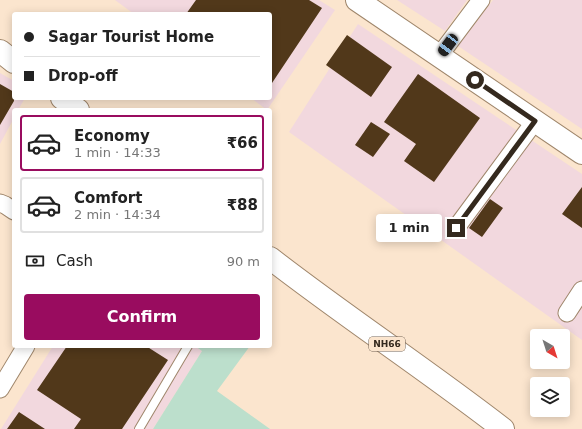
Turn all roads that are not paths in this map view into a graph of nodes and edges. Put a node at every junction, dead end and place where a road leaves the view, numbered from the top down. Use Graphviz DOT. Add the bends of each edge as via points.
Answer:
graph roads {
  1 [pos="357,0"];
  2 [pos="481,0"];
  3 [pos="0,51"];
  4 [pos="439,56"];
  5 [pos="12,60"];
  6 [pos="65,100"];
  7 [pos="75,108"];
  8 [pos="535,121"];
  9 [pos="582,153"];
  10 [pos="0,203"];
  11 [pos="12,210"];
  12 [pos="456,228"];
  13 [pos="272,260"];
  14 [pos="582,290"];
  15 [pos="567,313"];
  16 [pos="25,348"];
  17 [pos="187,348"];
  18 [pos="0,389"];
  19 [pos="139,429"];
  20 [pos="503,429"];
  1 -- 4 [label="main road"];
  2 -- 4 [label="street"];
  3 -- 5 [label="main road"];
  4 -- 8 [label="main road"];
  6 -- 7 [label="main road"];
  8 -- 9 [label="main road"];
  8 -- 12 [label="street"];
  10 -- 11 [label="street"];
  13 -- 20 [label="main road, NH66"];
  14 -- 15 [label="street"];
  16 -- 18 [label="street"];
  17 -- 19 [label="lane"];
}
